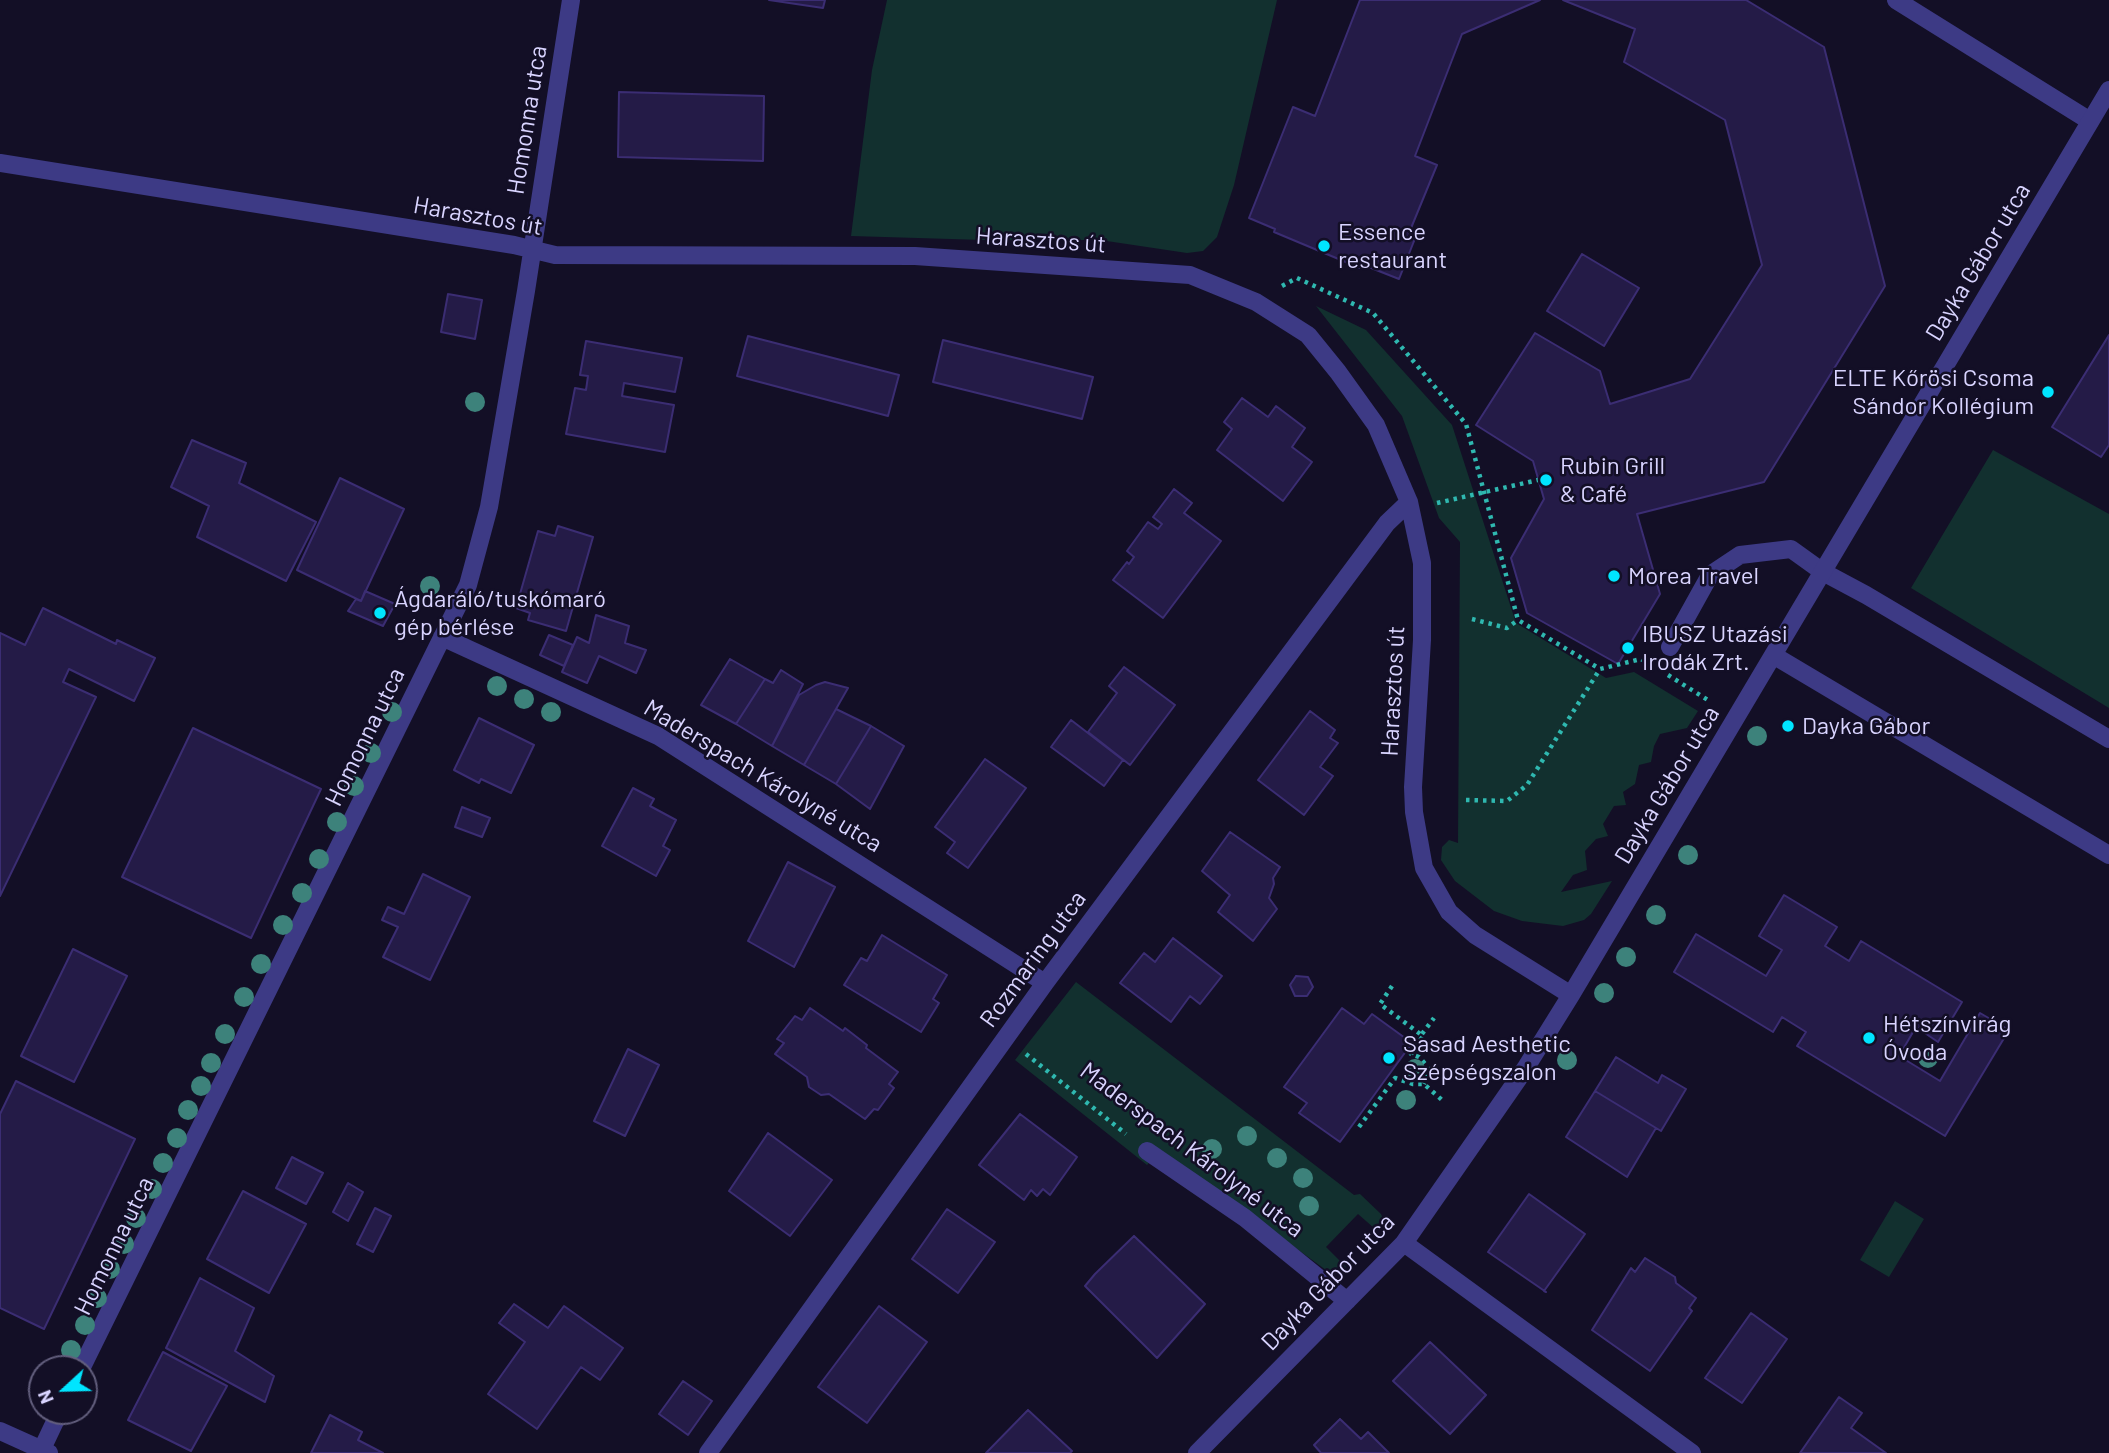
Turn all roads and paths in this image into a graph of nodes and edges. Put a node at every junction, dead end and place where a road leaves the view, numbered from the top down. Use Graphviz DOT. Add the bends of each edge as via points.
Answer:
graph roads {
  1 [pos="571,0"];
  2 [pos="1896,0"];
  3 [pos="2109,90"];
  4 [pos="2090,121"];
  5 [pos="0,163"];
  6 [pos="532,250"];
  7 [pos="1256,302"];
  8 [pos="1538,480"];
  9 [pos="1485,492"];
  10 [pos="1409,502"];
  11 [pos="1823,572"];
  12 [pos="1472,619"];
  13 [pos="1518,620"];
  14 [pos="442,637"];
  15 [pos="1670,647"];
  16 [pos="1773,655"];
  17 [pos="1653,666"];
  18 [pos="1600,669"];
  19 [pos="1665,673"];
  20 [pos="1736,717"];
  21 [pos="2109,739"];
  22 [pos="1466,800"];
  23 [pos="2109,855"];
  24 [pos="1045,983"];
  25 [pos="1392,986"];
  26 [pos="1571,995"];
  27 [pos="1434,1018"];
  28 [pos="1422,1034"];
  29 [pos="1007,1038"];
  30 [pos="1424,1084"];
  31 [pos="1442,1100"];
  32 [pos="1359,1127"];
  33 [pos="1147,1151"];
  34 [pos="1404,1243"];
  35 [pos="1347,1301"];
  36 [pos="88,1355"];
  37 [pos="55,1425"];
  38 [pos="0,1431"];
  39 [pos="46,1451"];
  40 [pos="708,1453"];
  41 [pos="1197,1453"];
  42 [pos="1692,1453"];
  1 -- 6 [label="street, Homonna utca"];
  2 -- 4 [label="street"];
  3 -- 4 [label="street, Dayka Gábor utca"];
  4 -- 11 [label="street, Dayka Gábor utca"];
  5 -- 6 [label="street, Harasztos út"];
  6 -- 7 [label="street, Harasztos út" via="555,255 915,256 1190,275"];
  6 -- 14 [label="street, Homonna utca" via="489,507 468,585"];
  7 -- 9 [label="path" via="1297,278 1373,313 1466,424"];
  7 -- 10 [label="street, Harasztos út" via="1308,335 1338,372 1376,425"];
  8 -- 9 [label="path"];
  9 -- 10 [label="path" via="1432,504"];
  9 -- 13 [label="path"];
  10 -- 24 [label="street, Rozmaring utca" via="1387,523"];
  10 -- 26 [label="street, Harasztos út" via="1422,563 1413,787 1424,868 1449,912 1475,935"];
  11 -- 15 [label="street" via="1791,550 1740,555 1710,575"];
  11 -- 16 [label="street, Dayka Gábor utca"];
  11 -- 21 [label="street"];
  12 -- 13 [label="path" via="1507,628"];
  13 -- 18 [label="path"];
  14 -- 24 [label="street, Maderspach Károlyné utca" via="658,736"];
  14 -- 36 [label="street, Homonna utca"];
  16 -- 20 [label="street, Dayka Gábor utca"];
  16 -- 23 [label="street"];
  17 -- 18 [label="path" via="1641,659"];
  18 -- 22 [label="path" via="1527,785 1507,802"];
  19 -- 20 [label="path"];
  20 -- 26 [label="street, Dayka Gábor utca"];
  24 -- 29 [label="street, Rozmaring utca"];
  25 -- 28 [label="path" via="1380,1004"];
  26 -- 34 [label="street, Dayka Gábor utca"];
  27 -- 28 [label="path"];
  28 -- 30 [label="path" via="1411,1054 1428,1067"];
  29 -- 33 [label="path, Maderspach Károlyné utca"];
  29 -- 40 [label="street, Rozmaring utca"];
  30 -- 31 [label="path"];
  30 -- 32 [label="path" via="1395,1078"];
  33 -- 35 [label="street, Maderspach Károlyné utca" via="1245,1219"];
  34 -- 35 [label="street, Dayka Gábor utca"];
  34 -- 42 [label="street"];
  35 -- 41 [label="street, Dayka Gábor utca"];
  37 -- 39 [label="street"];
  38 -- 39 [label="street"];
}
